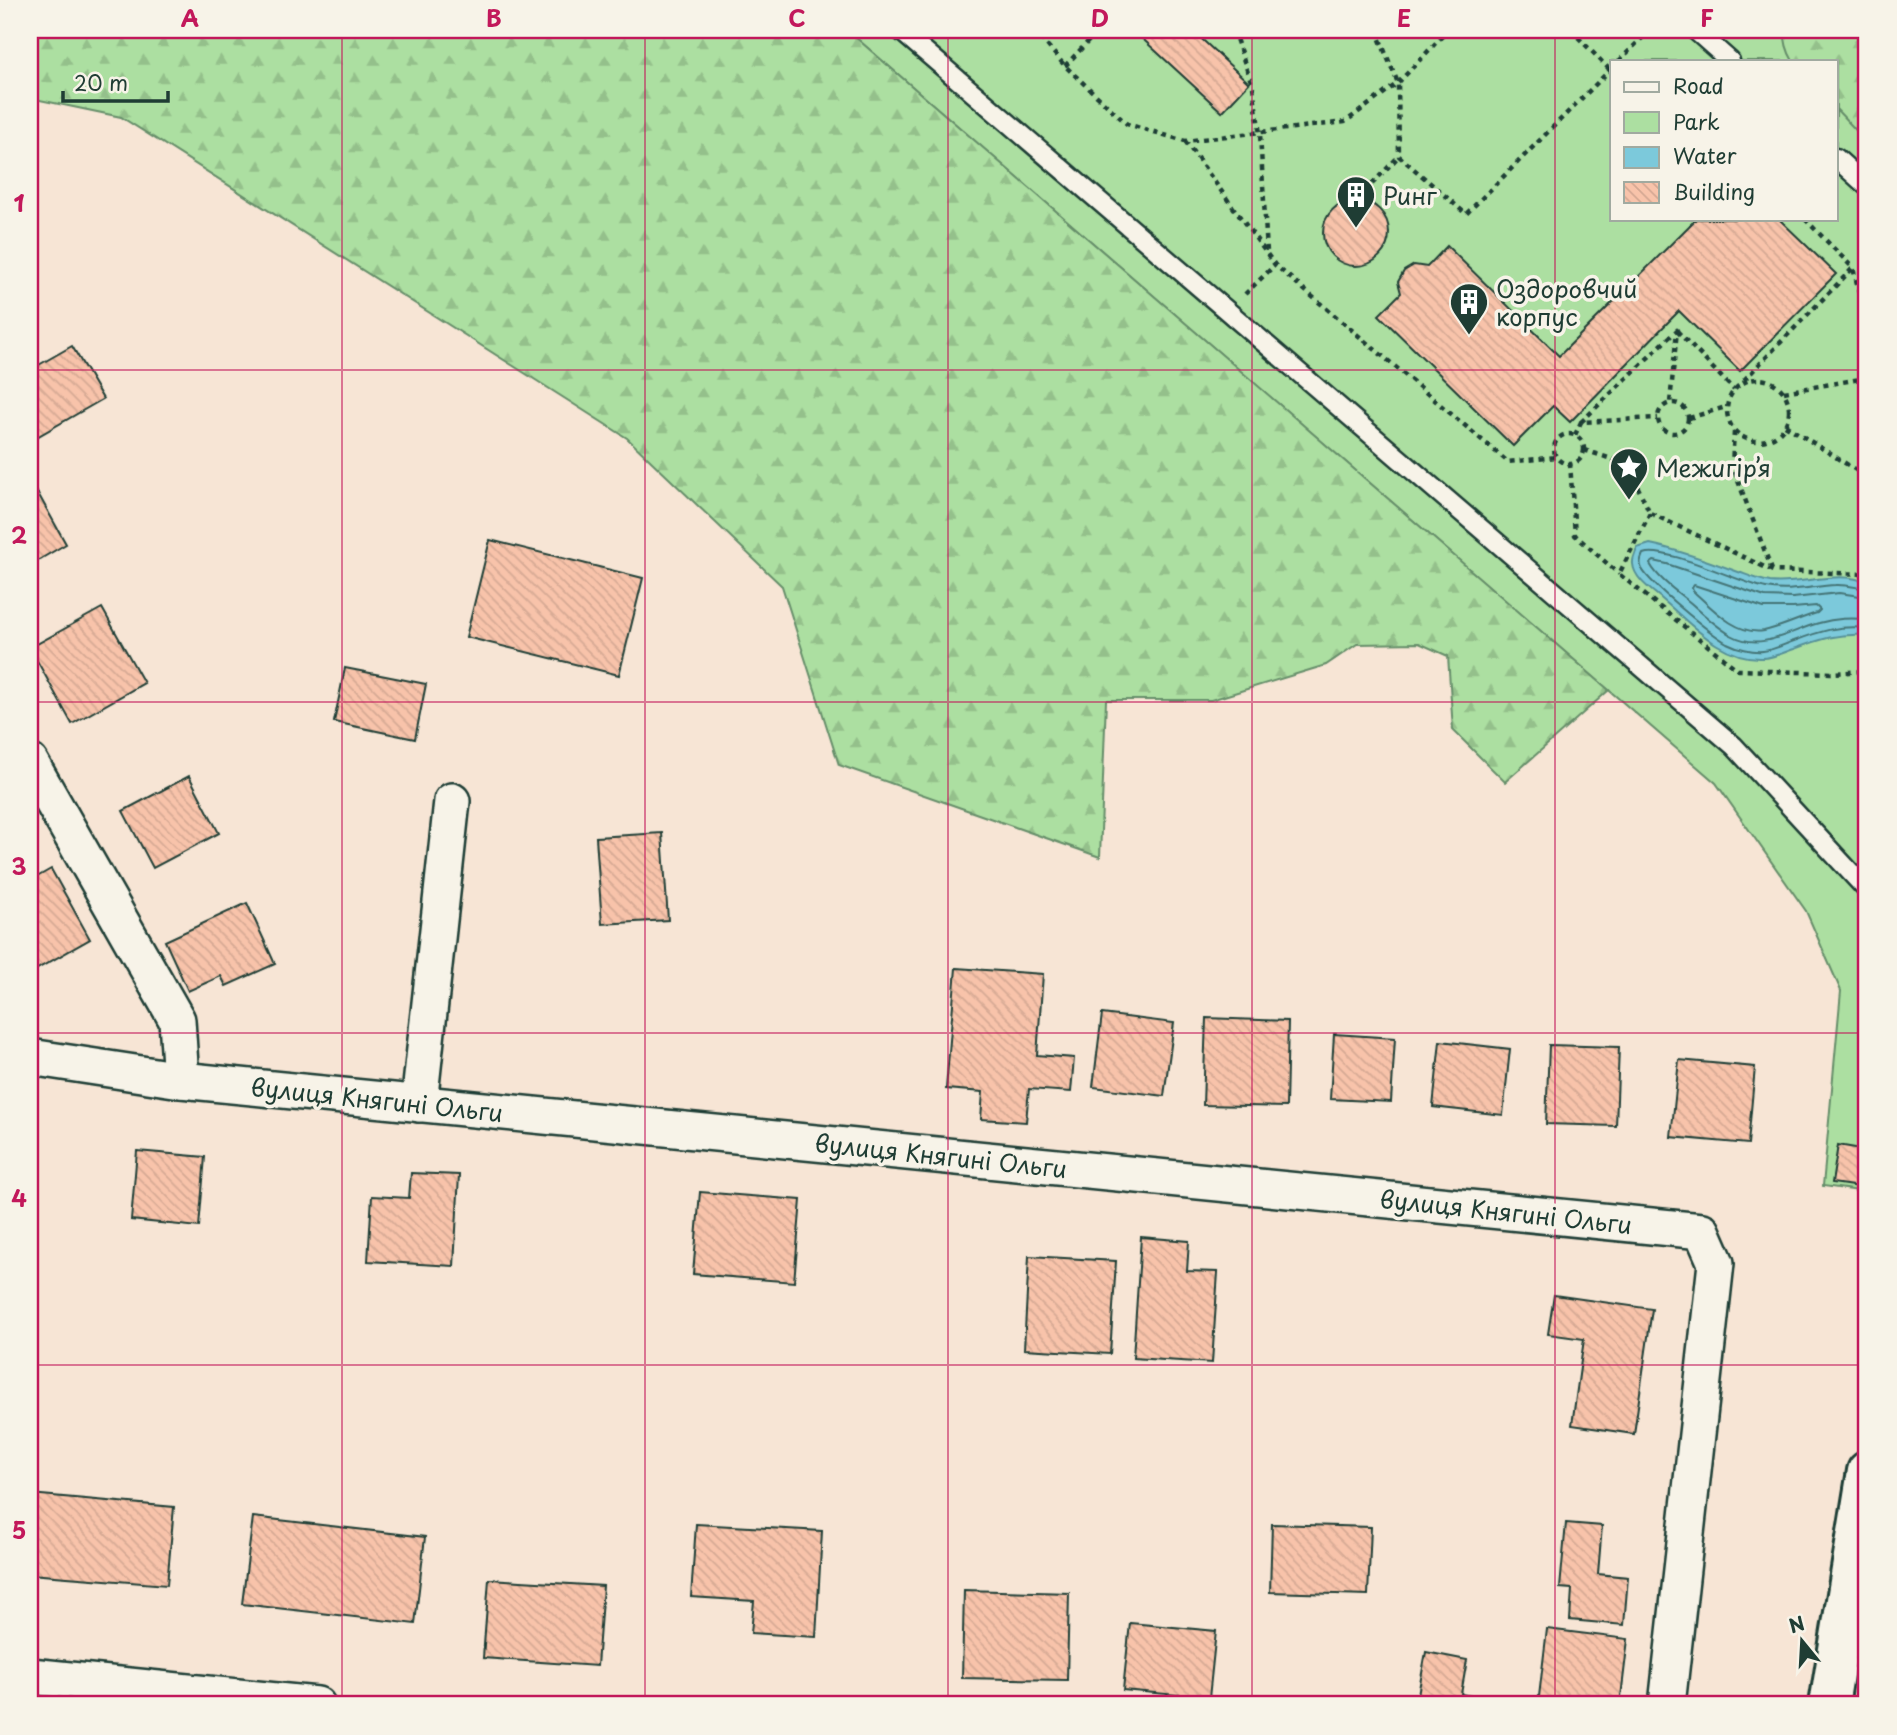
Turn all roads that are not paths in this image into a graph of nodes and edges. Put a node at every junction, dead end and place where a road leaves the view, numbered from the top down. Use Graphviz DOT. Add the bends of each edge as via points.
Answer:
graph roads {
  1 [pos="900,30"];
  2 [pos="1695,30"];
  3 [pos="1729,60"];
  4 [pos="1838,160"];
  5 [pos="1867,186"];
  6 [pos="30,762"];
  7 [pos="452,801"];
  8 [pos="1867,890"];
  9 [pos="30,1057"];
  10 [pos="181,1080"];
  11 [pos="419,1104"];
  12 [pos="1867,1471"];
  13 [pos="30,1676"];
  14 [pos="317,1705"];
  15 [pos="1667,1705"];
  16 [pos="1829,1705"];
  1 -- 8 [label="lane" via="1734,746"];
  2 -- 3 [label="lane"];
  4 -- 5 [label="lane"];
  6 -- 10 [label="street" via="177,1020"];
  7 -- 11 [label="street"];
  9 -- 10 [label="street, вулиця Княгині Ольги"];
  10 -- 11 [label="street, вулиця Княгині Ольги"];
  11 -- 15 [label="street, вулиця Княгині Ольги" via="1702,1231 1716,1263"];
  12 -- 16 [label="street"];
  13 -- 14 [label="street"];
}
